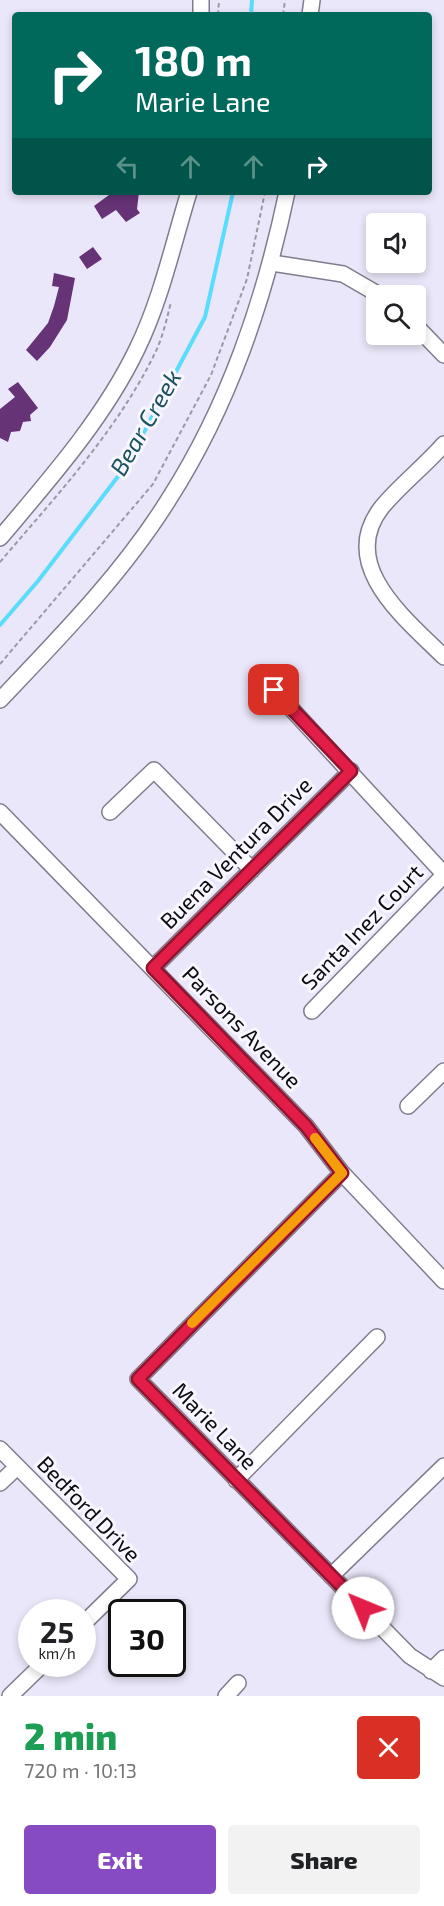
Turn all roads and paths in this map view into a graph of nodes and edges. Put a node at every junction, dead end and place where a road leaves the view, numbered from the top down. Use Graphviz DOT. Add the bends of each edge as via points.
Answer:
graph roads {
  1 [pos="188,195"];
  2 [pos="264,195"];
  3 [pos="286,195"];
  4 [pos="272,263"];
  5 [pos="366,287"];
  6 [pos="426,336"];
  7 [pos="444,355"];
  8 [pos="444,444"];
  9 [pos="0,538"];
  10 [pos="442,653"];
  11 [pos="0,664"];
  12 [pos="274,690"];
  13 [pos="0,700"];
  14 [pos="351,771"];
  15 [pos="0,812"];
  16 [pos="110,812"];
  17 [pos="252,870"];
  18 [pos="444,875"];
  19 [pos="153,968"];
  20 [pos="312,1011"];
  21 [pos="444,1071"];
  22 [pos="408,1106"];
  23 [pos="342,1173"];
  24 [pos="442,1274"];
  25 [pos="377,1337"];
  26 [pos="0,1449"];
  27 [pos="444,1466"];
  28 [pos="17,1467"];
  29 [pos="236,1480"];
  30 [pos="0,1483"];
  31 [pos="331,1576"];
  32 [pos="96,1611"];
  33 [pos="444,1658"];
  34 [pos="437,1675"];
  35 [pos="30,1677"];
  36 [pos="238,1683"];
  37 [pos="10,1696"];
  38 [pos="226,1696"];
  1 -- 9 [label="street" via="153,313 137,351 101,410"];
  2 -- 11 [label="path" via="247,279 211,375 153,484"];
  3 -- 4 [label="street"];
  4 -- 5 [label="street" via="343,274"];
  4 -- 13 [label="street" via="237,369 202,444 169,500 109,580"];
  6 -- 7 [label="street"];
  8 -- 10 [label="street" via="381,509 371,528 368,549 370,567 382,594"];
  12 -- 14 [label="street"];
  14 -- 17 [label="street, Buena Ventura Drive"];
  14 -- 18 [label="street"];
  15 -- 19 [label="street, Parsons Avenue"];
  16 -- 17 [label="street" via="154,770"];
  17 -- 19 [label="street, Buena Ventura Drive"];
  18 -- 20 [label="street, Santa Inez Court"];
  19 -- 23 [label="street, Parsons Avenue" via="306,1126"];
  21 -- 22 [label="street"];
  23 -- 24 [label="street, Parsons Avenue"];
  23 -- 29 [label="street, Marie Lane" via="138,1379"];
  25 -- 29 [label="street"];
  26 -- 28 [label="street, Bedford Drive"];
  27 -- 31 [label="street"];
  28 -- 30 [label="street"];
  28 -- 32 [label="street, Bedford Drive" via="129,1579"];
  29 -- 31 [label="street, Marie Lane"];
  31 -- 34 [label="street, Marie Lane" via="410,1656"];
  33 -- 34 [label="street"];
  35 -- 37 [label="street"];
  36 -- 38 [label="street"];
}
